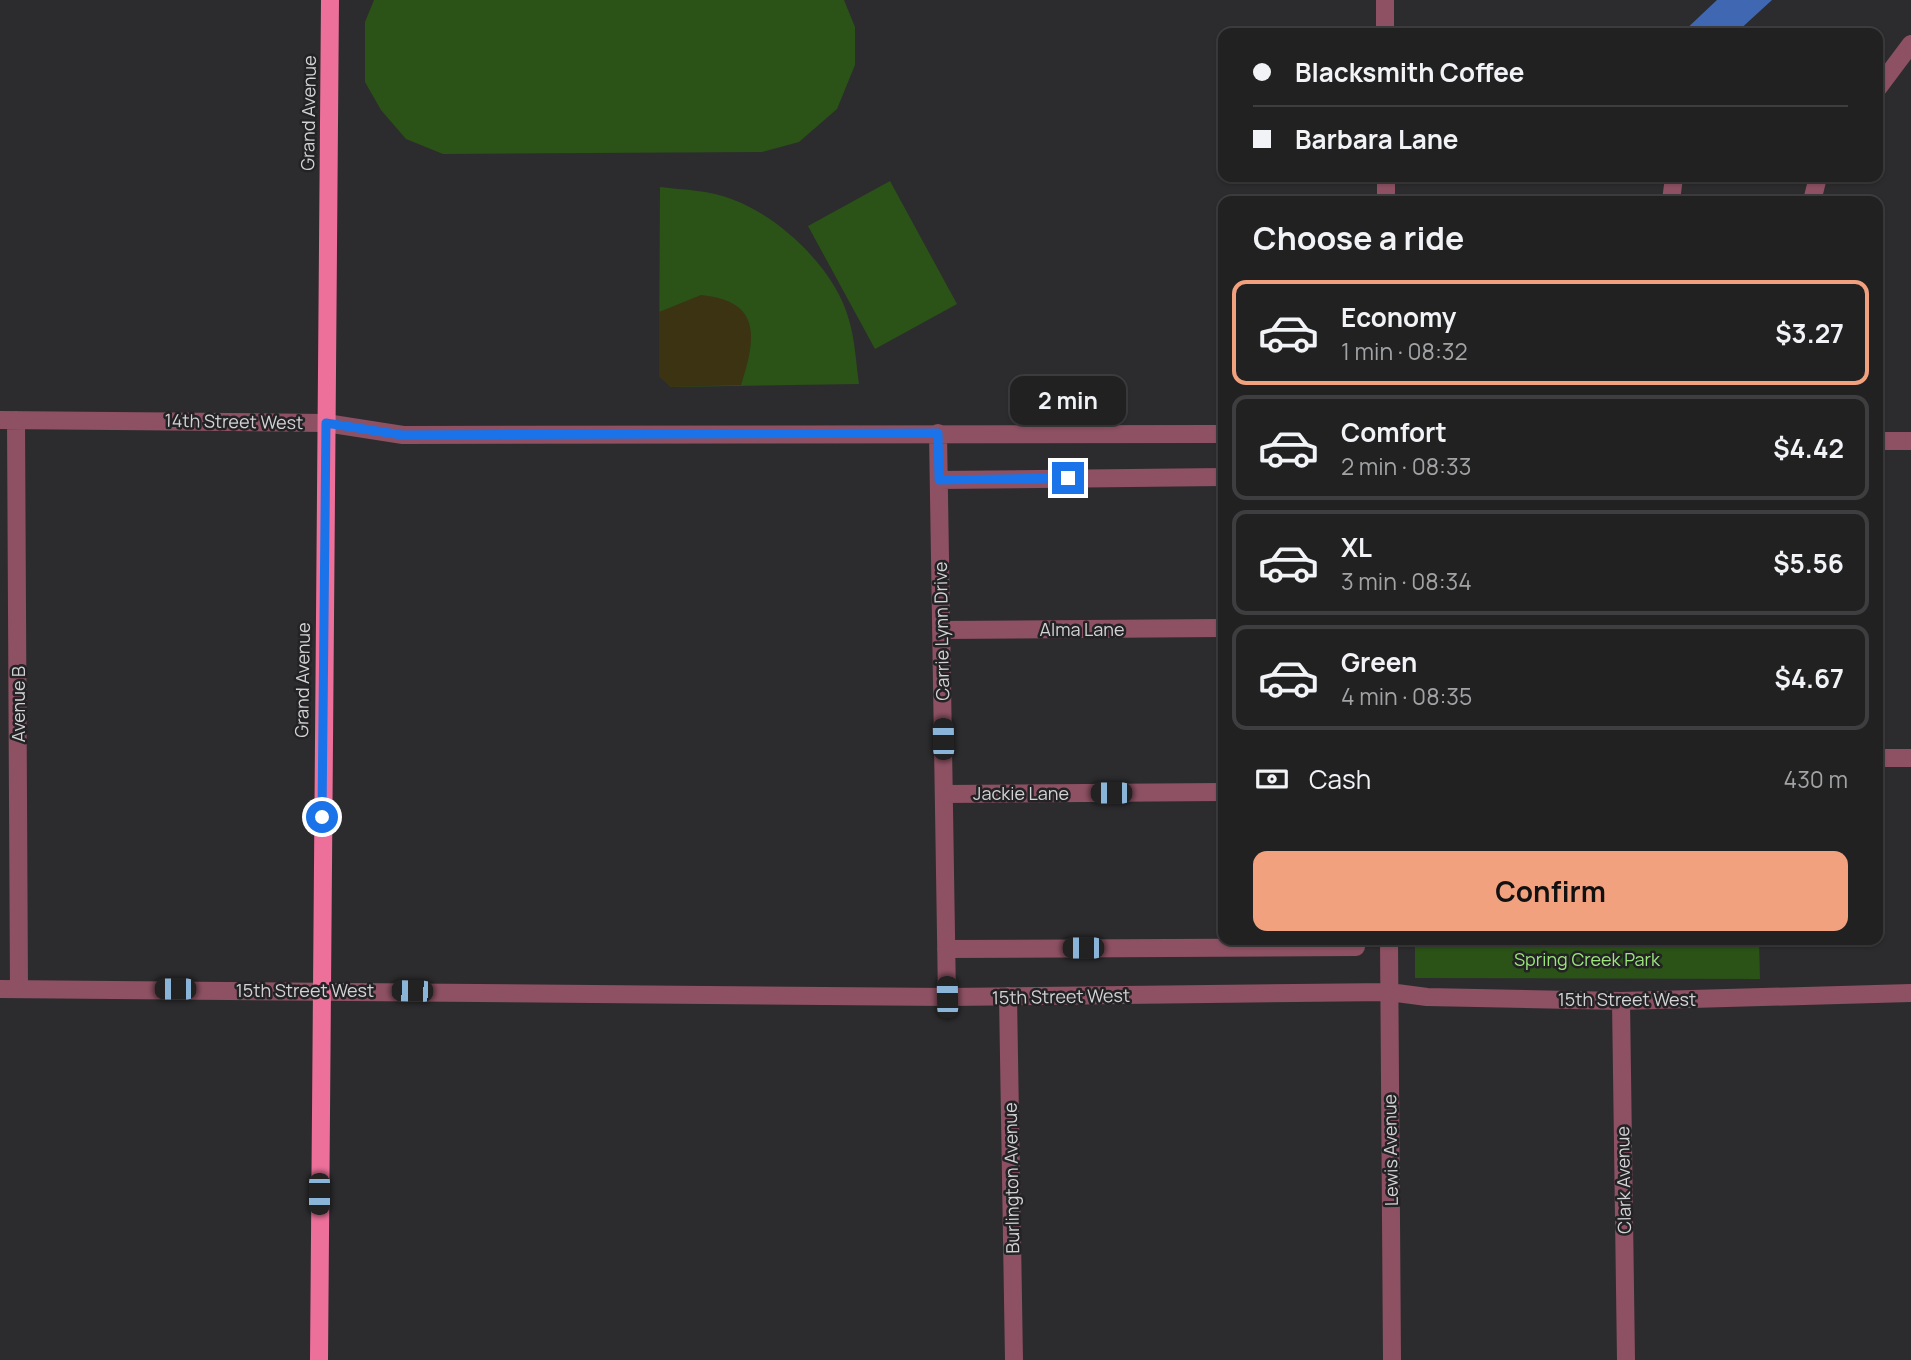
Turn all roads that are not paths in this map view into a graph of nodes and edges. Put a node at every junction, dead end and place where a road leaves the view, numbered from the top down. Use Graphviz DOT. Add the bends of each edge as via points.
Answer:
graph roads {
  1 [pos="330,0"];
  2 [pos="1385,0"];
  3 [pos="1385,28"];
  4 [pos="1911,44"];
  5 [pos="1883,81"];
  6 [pos="8,420"];
  7 [pos="326,423"];
  8 [pos="938,433"];
  9 [pos="1218,434"];
  10 [pos="1883,440"];
  11 [pos="1911,441"];
  12 [pos="1218,477"];
  13 [pos="939,480"];
  14 [pos="1218,628"];
  15 [pos="941,630"];
  16 [pos="1883,758"];
  17 [pos="1911,758"];
  18 [pos="1218,792"];
  19 [pos="944,794"];
  20 [pos="1388,945"];
  21 [pos="1356,947"];
  22 [pos="946,949"];
  23 [pos="0,989"];
  24 [pos="19,989"];
  25 [pos="320,990"];
  26 [pos="1389,992"];
  27 [pos="1911,993"];
  28 [pos="1008,996"];
  29 [pos="947,997"];
  30 [pos="1621,1001"];
  31 [pos="318,1360"];
  32 [pos="1014,1360"];
  33 [pos="1392,1360"];
  34 [pos="1626,1360"];
  1 -- 7 [label="main road, Grand Avenue"];
  2 -- 3 [label="street"];
  4 -- 5 [label="street"];
  6 -- 7 [label="street, 14th Street West"];
  6 -- 24 [label="street, Avenue B"];
  7 -- 8 [label="street, 14th Street West" via="402,435"];
  7 -- 25 [label="main road, Grand Avenue"];
  8 -- 9 [label="street, 14th Street West"];
  8 -- 13 [label="street, Carrie Lynn Drive"];
  10 -- 11 [label="street"];
  12 -- 13 [label="street"];
  13 -- 15 [label="street, Carrie Lynn Drive"];
  14 -- 15 [label="street, Alma Lane"];
  15 -- 19 [label="street, Carrie Lynn Drive"];
  16 -- 17 [label="street"];
  18 -- 19 [label="street, Jackie Lane"];
  19 -- 22 [label="street, Carrie Lynn Drive"];
  20 -- 26 [label="street, Lewis Avenue"];
  21 -- 22 [label="street"];
  22 -- 29 [label="street, Carrie Lynn Drive"];
  23 -- 24 [label="street, 15th Street West"];
  24 -- 25 [label="street, 15th Street West"];
  25 -- 29 [label="street, 15th Street West"];
  25 -- 31 [label="main road, Grand Avenue"];
  26 -- 28 [label="street, 15th Street West"];
  26 -- 30 [label="street, 15th Street West" via="1427,997"];
  26 -- 33 [label="street, Lewis Avenue"];
  27 -- 30 [label="street, 15th Street West"];
  28 -- 29 [label="street, 15th Street West"];
  28 -- 32 [label="street, Burlington Avenue"];
  30 -- 34 [label="street, Clark Avenue"];
}
